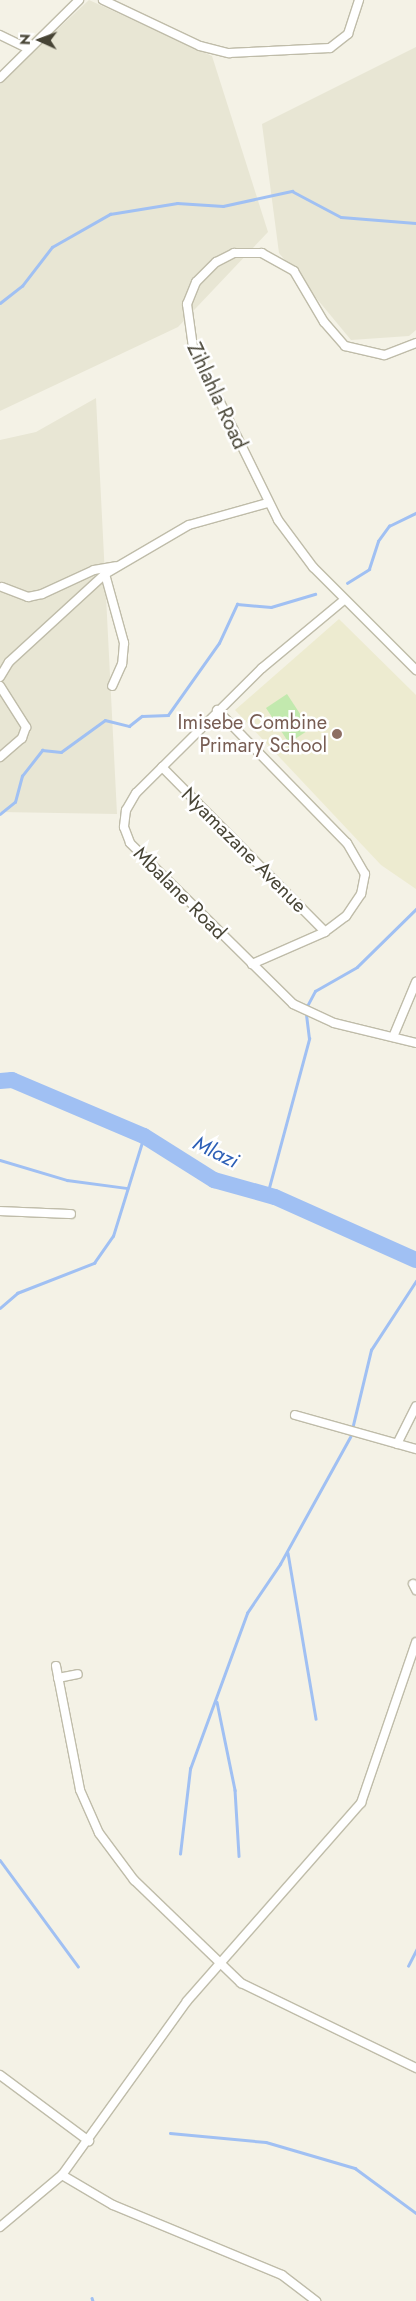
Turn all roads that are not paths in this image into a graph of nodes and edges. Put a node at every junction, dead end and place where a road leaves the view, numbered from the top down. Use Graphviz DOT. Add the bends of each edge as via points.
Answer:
graph roads {
  1 [pos="79,0"];
  2 [pos="104,0"];
  3 [pos="358,0"];
  4 [pos="0,35"];
  5 [pos="28,49"];
  6 [pos="0,78"];
  7 [pos="416,343"];
  8 [pos="268,503"];
  9 [pos="118,566"];
  10 [pos="105,574"];
  11 [pos="2,587"];
  12 [pos="344,600"];
  13 [pos="416,670"];
  14 [pos="0,677"];
  15 [pos="0,686"];
  16 [pos="112,686"];
  17 [pos="217,710"];
  18 [pos="0,757"];
  19 [pos="162,767"];
  20 [pos="326,932"];
  21 [pos="252,964"];
  22 [pos="416,982"];
  23 [pos="393,1037"];
  24 [pos="416,1043"];
  25 [pos="0,1211"];
  26 [pos="71,1214"];
  27 [pos="416,1406"];
  28 [pos="295,1415"];
  29 [pos="397,1444"];
  30 [pos="416,1450"];
  31 [pos="416,1642"];
  32 [pos="56,1666"];
  33 [pos="78,1674"];
  34 [pos="58,1678"];
  35 [pos="218,1962"];
  36 [pos="416,2068"];
  37 [pos="0,2075"];
  38 [pos="89,2141"];
  39 [pos="62,2175"];
  40 [pos="0,2227"];
  41 [pos="316,2301"];
  1 -- 5 [label="street"];
  2 -- 3 [label="street" via="200,46 229,53 330,48 348,34"];
  4 -- 5 [label="street"];
  5 -- 6 [label="street"];
  7 -- 8 [label="street, Zihlahla Road" via="384,355 345,346 324,322 294,270 269,255 234,253 207,269 190,294 187,328"];
  8 -- 9 [label="street" via="200,520"];
  8 -- 12 [label="street, Zihlahla Road" via="304,557"];
  9 -- 10 [label="street"];
  9 -- 11 [label="street" via="94,570 42,594 28,597"];
  10 -- 14 [label="street" via="10,662"];
  10 -- 16 [label="street" via="124,643 122,664"];
  12 -- 13 [label="street, Zihlahla Road"];
  12 -- 17 [label="street, Mbalane Road"];
  15 -- 18 [label="street" via="26,727 22,738"];
  17 -- 19 [label="street, Mbalane Road"];
  17 -- 20 [label="street" via="361,862 365,874 361,894 346,916"];
  19 -- 20 [label="street, Nyamazane Avenue"];
  19 -- 21 [label="street, Mbalane Road" via="130,802 124,819 127,837"];
  20 -- 21 [label="street"];
  21 -- 23 [label="street, Mbalane Road" via="303,1010"];
  22 -- 23 [label="street"];
  23 -- 24 [label="street, Mbalane Road"];
  25 -- 26 [label="street"];
  27 -- 29 [label="street"];
  28 -- 29 [label="street"];
  29 -- 30 [label="street"];
  31 -- 35 [label="street" via="361,1803"];
  32 -- 34 [label="street"];
  33 -- 34 [label="street"];
  34 -- 35 [label="street" via="74,1768 99,1832 134,1880"];
  35 -- 36 [label="street" via="258,1993"];
  35 -- 38 [label="street"];
  37 -- 38 [label="street"];
  38 -- 39 [label="street"];
  39 -- 40 [label="street"];
  39 -- 41 [label="street" via="113,2205 282,2275"];
}
